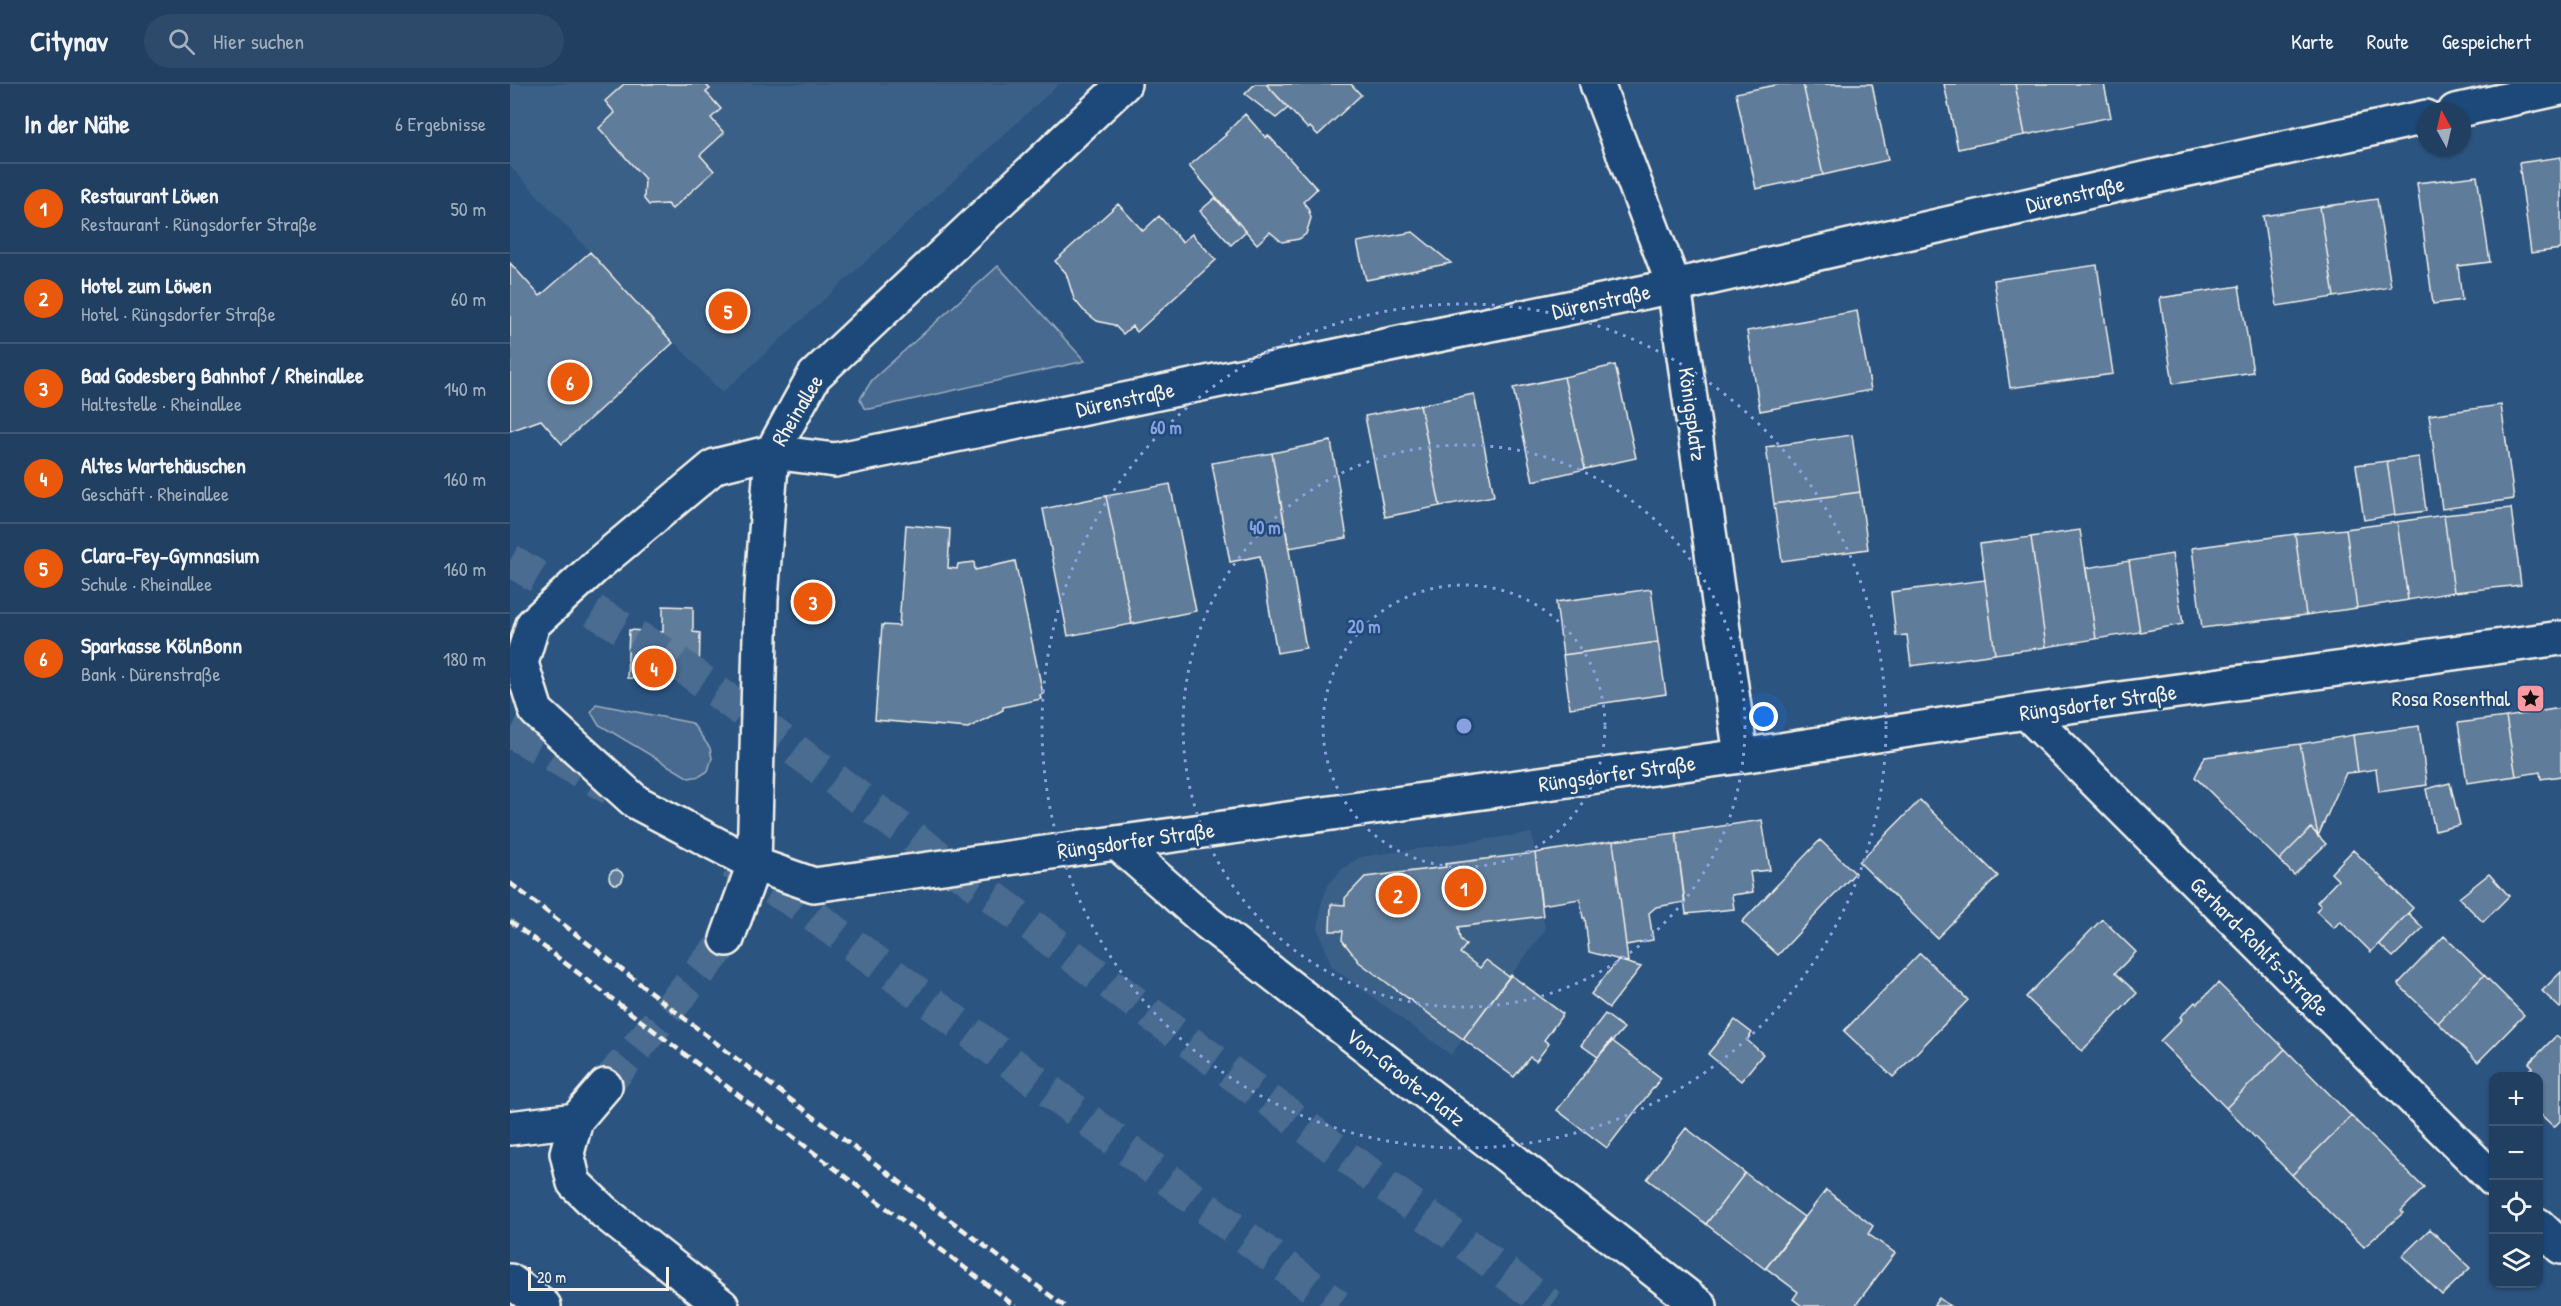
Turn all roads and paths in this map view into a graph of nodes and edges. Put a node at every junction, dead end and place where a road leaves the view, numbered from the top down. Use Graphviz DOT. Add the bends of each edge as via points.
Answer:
graph roads {
  1 [pos="1124,84"];
  2 [pos="1597,84"];
  3 [pos="2561,88"];
  4 [pos="2471,108"];
  5 [pos="2417,119"];
  6 [pos="1674,286"];
  7 [pos="772,452"];
  8 [pos="2561,638"];
  9 [pos="2026,712"];
  10 [pos="1742,756"];
  11 [pos="1116,843"];
  12 [pos="754,864"];
  13 [pos="727,939"];
  14 [pos="605,1086"];
  15 [pos="576,1120"];
  16 [pos="510,1128"];
  17 [pos="2489,1176"];
  18 [pos="2543,1230"];
  19 [pos="2561,1247"];
  20 [pos="510,1281"];
  21 [pos="544,1306"];
  22 [pos="722,1306"];
  23 [pos="1700,1306"];
  1 -- 7 [label="street, Rheinallee" via="814,375"];
  2 -- 6 [label="street, Königsplatz"];
  3 -- 4 [label="street"];
  5 -- 6 [label="street, Dürenstraße"];
  6 -- 7 [label="street, Dürenstraße" via="835,460"];
  6 -- 10 [label="street, Königsplatz"];
  7 -- 12 [label="street, Rheinallee" via="761,599"];
  7 -- 12 [label="street, Rüngsdorfer Straße" via="715,466 607,556 533,624 521,663 536,711 636,802"];
  8 -- 9 [label="street, Rüngsdorfer Straße"];
  9 -- 10 [label="street, Rüngsdorfer Straße"];
  9 -- 17 [label="street, Gerhard-Rohlfs-Straße"];
  10 -- 11 [label="street, Rüngsdorfer Straße"];
  11 -- 12 [label="street, Rüngsdorfer Straße" via="814,885"];
  11 -- 23 [label="street, Von-Groote-Platz" via="1208,923"];
  12 -- 13 [label="street"];
  14 -- 15 [label="street"];
  15 -- 16 [label="street"];
  15 -- 22 [label="street" via="567,1153 574,1183 603,1212"];
  18 -- 19 [label="street"];
  20 -- 21 [label="street"];
}
